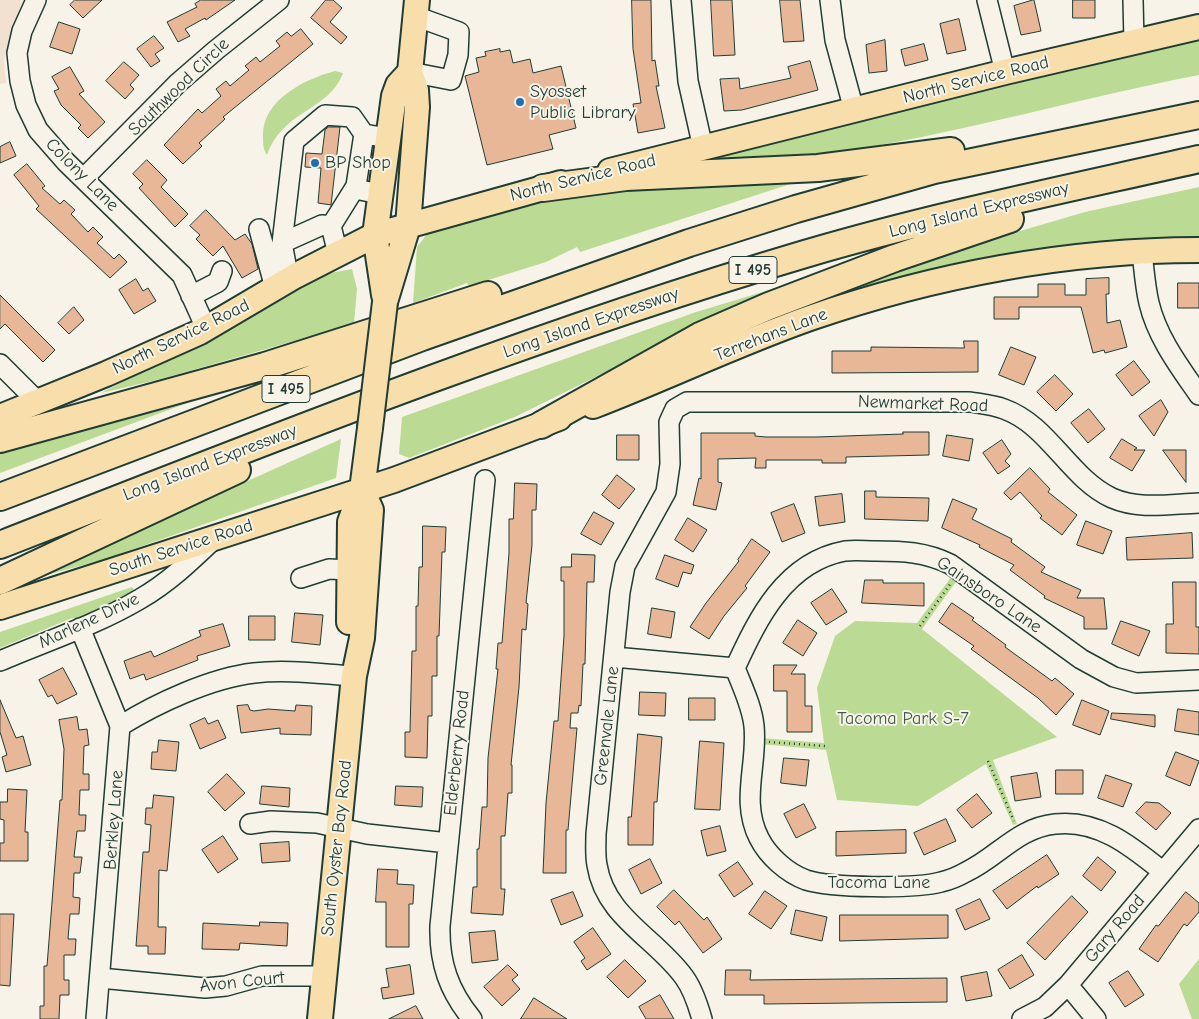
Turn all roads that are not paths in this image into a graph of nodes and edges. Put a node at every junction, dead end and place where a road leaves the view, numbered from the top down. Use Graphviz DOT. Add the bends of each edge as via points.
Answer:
graph roads {
  1 [pos="36,0"];
  2 [pos="279,0"];
  3 [pos="681,0"];
  4 [pos="830,0"];
  5 [pos="987,0"];
  6 [pos="1133,0"];
  7 [pos="416,8"];
  8 [pos="1199,27"];
  9 [pos="1134,42"];
  10 [pos="410,72"];
  11 [pos="1005,72"];
  12 [pos="854,110"];
  13 [pos="1199,115"];
  14 [pos="364,134"];
  15 [pos="388,138"];
  16 [pos="703,148"];
  17 [pos="1199,160"];
  18 [pos="84,178"];
  19 [pos="356,186"];
  20 [pos="543,188"];
  21 [pos="380,194"];
  22 [pos="331,226"];
  23 [pos="408,226"];
  24 [pos="259,229"];
  25 [pos="375,235"];
  26 [pos="282,243"];
  27 [pos="1199,250"];
  28 [pos="1142,252"];
  29 [pos="338,254"];
  30 [pos="222,271"];
  31 [pos="572,282"];
  32 [pos="282,284"];
  33 [pos="191,296"];
  34 [pos="385,302"];
  35 [pos="206,328"];
  36 [pos="0,364"];
  37 [pos="1199,395"];
  38 [pos="38,402"];
  39 [pos="675,409"];
  40 [pos="0,417"];
  41 [pos="319,421"];
  42 [pos="541,425"];
  43 [pos="0,439"];
  44 [pos="485,480"];
  45 [pos="362,490"];
  46 [pos="0,497"];
  47 [pos="1199,503"];
  48 [pos="219,535"];
  49 [pos="0,545"];
  50 [pos="349,570"];
  51 [pos="301,578"];
  52 [pos="0,581"];
  53 [pos="0,607"];
  54 [pos="80,628"];
  55 [pos="614,657"];
  56 [pos="0,661"];
  57 [pos="735,668"];
  58 [pos="354,676"];
  59 [pos="1199,680"];
  60 [pos="120,726"];
  61 [pos="250,824"];
  62 [pos="338,828"];
  63 [pos="1199,829"];
  64 [pos="448,843"];
  65 [pos="1162,871"];
  66 [pos="325,976"];
  67 [pos="100,978"];
  68 [pos="1068,985"];
  69 [pos="96,1019"];
  70 [pos="320,1019"];
  71 [pos="472,1019"];
  72 [pos="702,1019"];
  73 [pos="1022,1019"];
  74 [pos="1096,1019"];
  1 -- 18 [label="street, Colony Lane" via="22,31 17,53 26,105 38,130"];
  2 -- 18 [label="street, Southwood Circle" via="178,83"];
  3 -- 16 [label="street" via="688,80"];
  4 -- 12 [label="street" via="835,40"];
  5 -- 11 [label="street"];
  6 -- 9 [label="street"];
  7 -- 10 [label="main road, South Oyster Bay Road"];
  7 -- 10 [label="street" via="459,32 458,55 451,80"];
  8 -- 9 [label="main road, North Service Road"];
  9 -- 11 [label="main road, North Service Road"];
  10 -- 15 [label="main road, South Oyster Bay Road" via="394,96"];
  10 -- 23 [label="main road, South Oyster Bay Road" via="417,107"];
  11 -- 12 [label="main road, North Service Road"];
  12 -- 16 [label="main road, North Service Road"];
  13 -- 20 [label="highway" via="882,161 818,168 626,176"];
  13 -- 31 [label="highway, I 495" via="934,170 796,209"];
  14 -- 15 [label="street"];
  14 -- 19 [label="street"];
  14 -- 26 [label="street" via="352,117 325,115 294,141"];
  15 -- 21 [label="main road, South Oyster Bay Road"];
  16 -- 20 [label="main road, North Service Road"];
  17 -- 41 [label="highway, Long Island Expressway / I 495" via="808,253 570,330"];
  17 -- 42 [label="highway" via="975,230 769,306 700,336"];
  18 -- 33 [label="street, Colony Lane" via="182,275"];
  19 -- 21 [label="street" via="360,190"];
  19 -- 22 [label="street"];
  20 -- 23 [label="main road, North Service Road"];
  21 -- 25 [label="main road, South Oyster Bay Road"];
  22 -- 26 [label="street" via="322,225"];
  22 -- 29 [label="street"];
  23 -- 25 [label="main road, North Service Road"];
  23 -- 34 [label="main road, South Oyster Bay Road"];
  24 -- 32 [label="street"];
  25 -- 29 [label="main road, North Service Road"];
  25 -- 34 [label="main road, South Oyster Bay Road"];
  26 -- 32 [label="street"];
  27 -- 28 [label="main road, Terrehans Lane"];
  28 -- 37 [label="street" via="1149,303 1157,326 1174,360"];
  28 -- 42 [label="main road, Terrehans Lane" via="1089,255 1016,266 903,290 811,318"];
  29 -- 32 [label="main road, North Service Road"];
  30 -- 33 [label="street" via="218,282"];
  31 -- 43 [label="highway" via="499,292 266,366"];
  31 -- 46 [label="highway, I 495"];
  32 -- 35 [label="main road, North Service Road"];
  33 -- 35 [label="street, Colony Lane"];
  34 -- 45 [label="main road, South Oyster Bay Road, bridge"];
  35 -- 38 [label="main road, North Service Road"];
  36 -- 38 [label="street"];
  38 -- 40 [label="main road, North Service Road"];
  39 -- 47 [label="street, Newmarket Road" via="687,402 970,402 992,405 1006,409 1029,424 1082,478 1114,498 1142,506"];
  39 -- 55 [label="street, Greenvale Lane" via="669,422 670,464 666,492 625,566"];
  41 -- 49 [label="highway, Long Island Expressway / I 495"];
  41 -- 52 [label="highway" via="278,451"];
  42 -- 45 [label="main road, Terrehans Lane"];
  44 -- 64 [label="street, Elderberry Road"];
  45 -- 48 [label="main road, South Service Road"];
  45 -- 50 [label="main road, South Oyster Bay Road" via="350,522"];
  45 -- 58 [label="main road, South Oyster Bay Road" via="371,510 362,638"];
  48 -- 53 [label="main road, South Service Road"];
  48 -- 54 [label="street, Marlene Drive" via="182,570 142,599"];
  50 -- 51 [label="street" via="329,569"];
  50 -- 58 [label="main road, South Oyster Bay Road" via="349,636"];
  54 -- 56 [label="street, Marlene Drive"];
  54 -- 60 [label="street, Berkley Lane"];
  55 -- 57 [label="street"];
  55 -- 72 [label="street, Greenvale Lane" via="596,834 598,874 617,910 686,978"];
  57 -- 59 [label="street, Gainsboro Lane" via="753,630 788,580 807,566 847,551 910,550 934,556 960,571 1082,659 1114,677 1136,683"];
  57 -- 65 [label="street, Tacoma Lane" via="754,725 749,793 752,820 759,839 772,858 805,879 828,885 942,882 968,872 1020,834 1054,824 1076,824 1109,833"];
  58 -- 60 [label="street" via="274,671 234,676 145,711"];
  58 -- 62 [label="main road, South Oyster Bay Road"];
  60 -- 67 [label="street, Berkley Lane"];
  61 -- 62 [label="street" via="296,822"];
  62 -- 64 [label="street"];
  62 -- 66 [label="main road, South Oyster Bay Road"];
  63 -- 65 [label="street, Gary Road"];
  64 -- 71 [label="street, Elderberry Road" via="439,943 451,989"];
  65 -- 68 [label="street, Gary Road"];
  66 -- 67 [label="street, Avon Court" via="262,976 205,988"];
  66 -- 70 [label="main road, South Oyster Bay Road"];
  67 -- 69 [label="street, Berkley Lane"];
  68 -- 73 [label="street, Gary Road" via="1045,1007"];
  68 -- 74 [label="street"];
}
